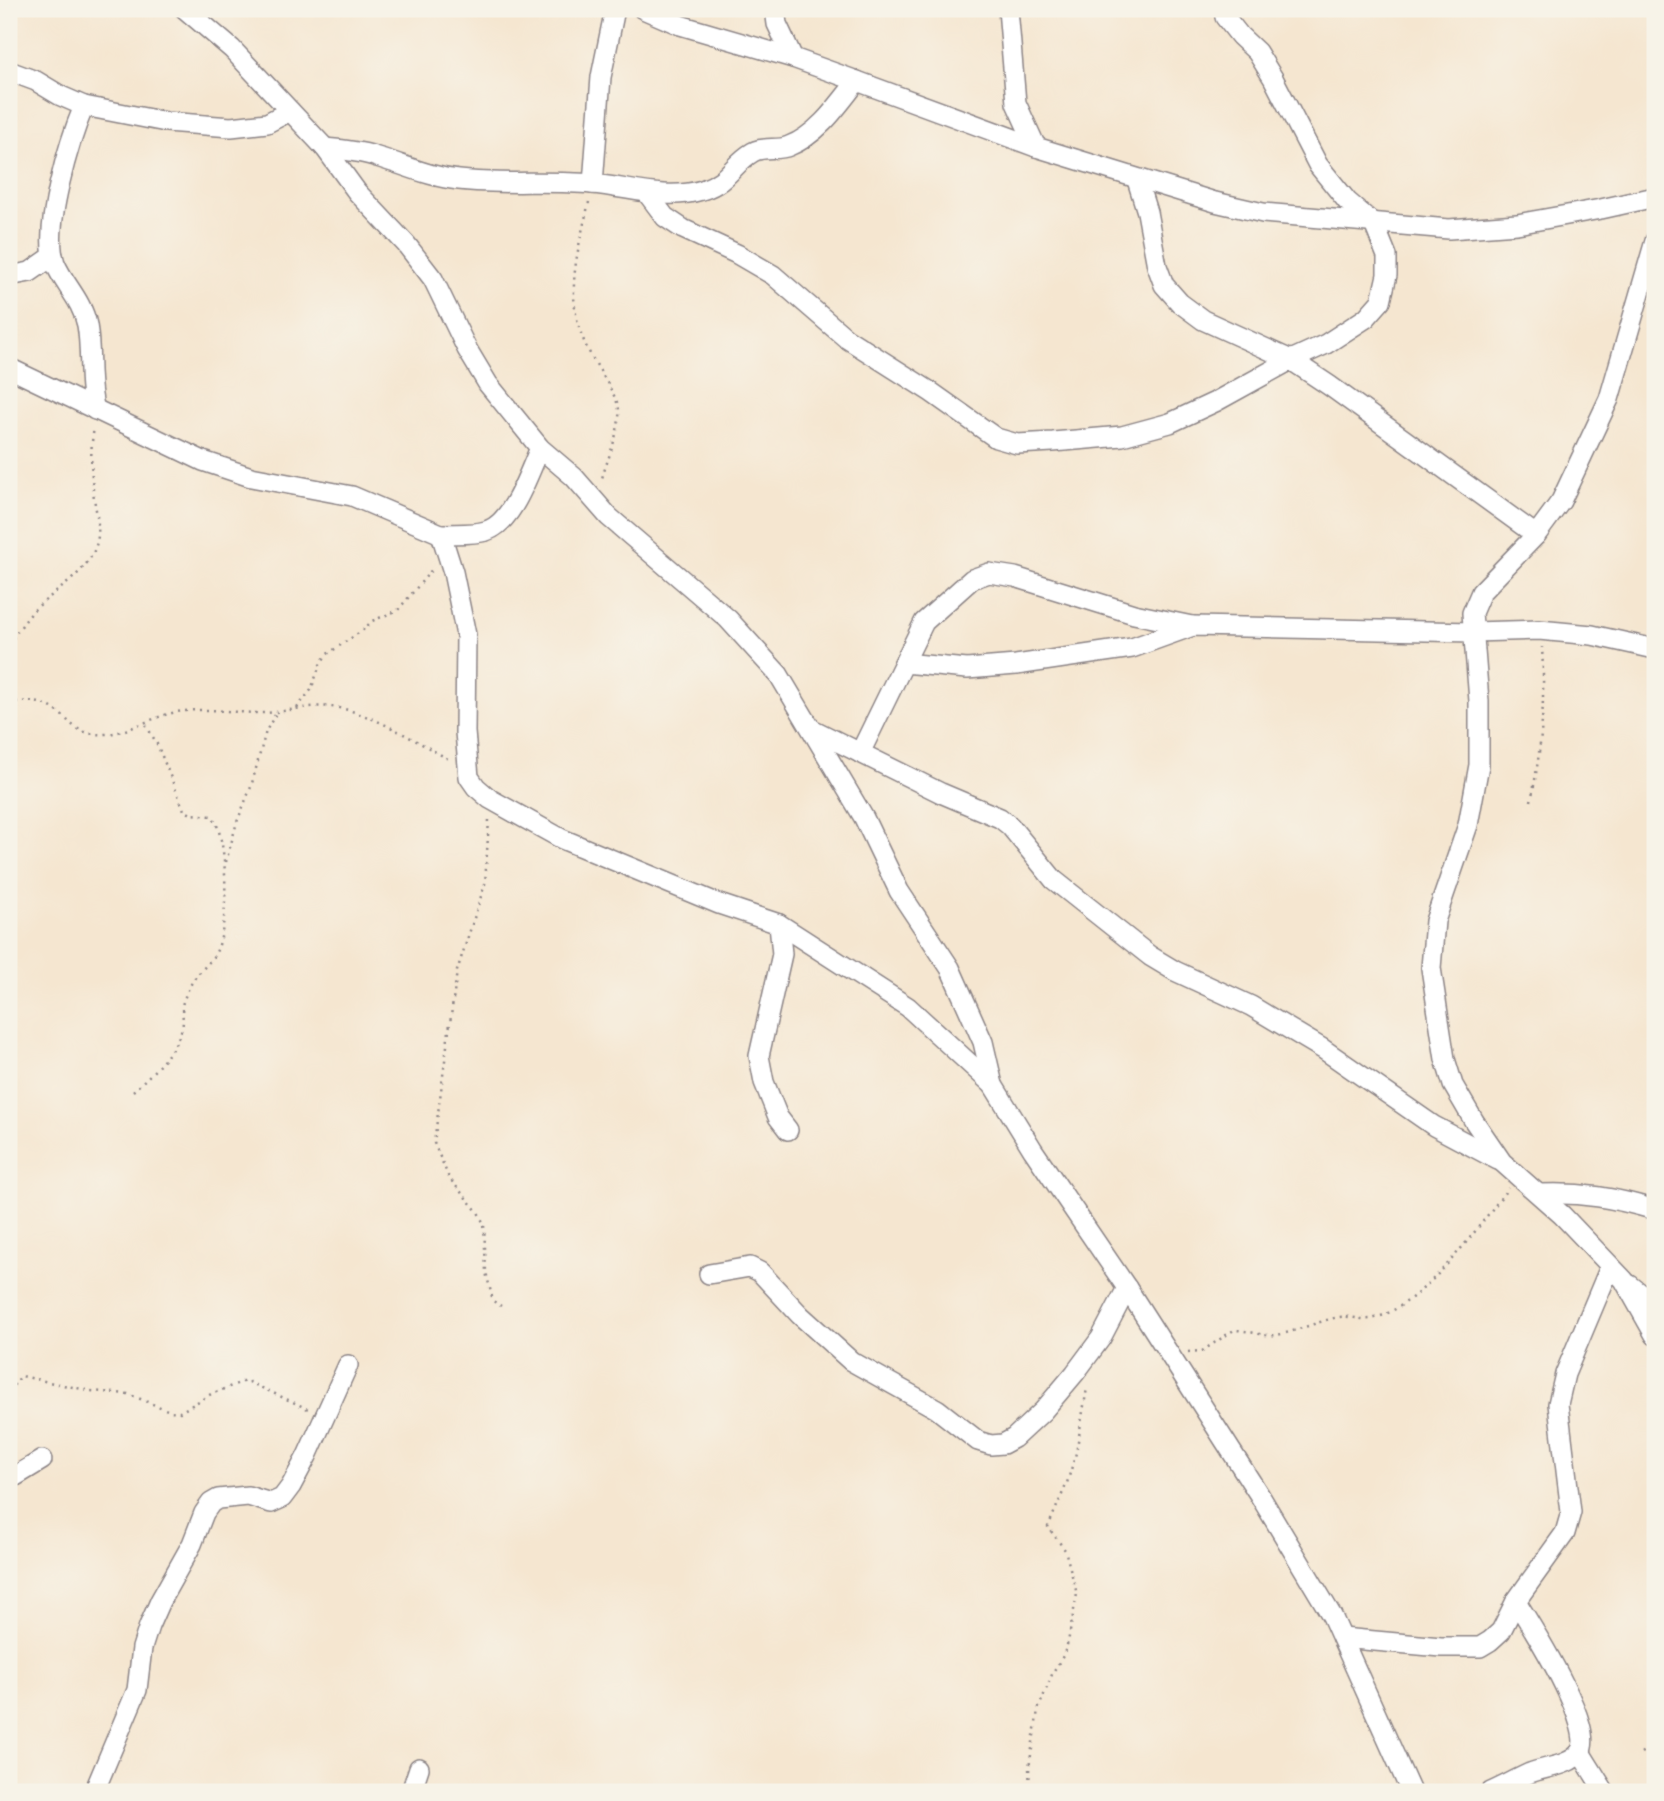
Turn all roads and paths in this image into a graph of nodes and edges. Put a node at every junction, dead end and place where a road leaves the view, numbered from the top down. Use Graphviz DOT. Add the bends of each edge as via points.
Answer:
graph roads {
  1 [pos="185,9"];
  2 [pos="615,9"];
  3 [pos="643,9"];
  4 [pos="775,9"];
  5 [pos="1008,9"];
  6 [pos="1224,9"];
  7 [pos="793,58"];
  8 [pos="9,71"];
  9 [pos="857,80"];
  10 [pos="84,106"];
  11 [pos="290,111"];
  12 [pos="1036,147"];
  13 [pos="325,148"];
  14 [pos="1138,180"];
  15 [pos="593,184"];
  16 [pos="647,193"];
  17 [pos="1655,197"];
  18 [pos="1374,224"];
  19 [pos="1655,242"];
  20 [pos="53,256"];
  21 [pos="9,276"];
  22 [pos="1291,360"];
  23 [pos="9,368"];
  24 [pos="97,411"];
  25 [pos="540,448"];
  26 [pos="596,502"];
  27 [pos="441,534"];
  28 [pos="1536,535"];
  29 [pos="447,556"];
  30 [pos="1194,626"];
  31 [pos="1539,630"];
  32 [pos="1473,632"];
  33 [pos="9,644"];
  34 [pos="1655,649"];
  35 [pos="904,663"];
  36 [pos="9,702"];
  37 [pos="296,709"];
  38 [pos="276,713"];
  39 [pos="145,723"];
  40 [pos="812,729"];
  41 [pos="860,753"];
  42 [pos="469,771"];
  43 [pos="490,799"];
  44 [pos="1531,800"];
  45 [pos="225,863"];
  46 [pos="779,924"];
  47 [pos="993,1085"];
  48 [pos="133,1091"];
  49 [pos="788,1130"];
  50 [pos="1502,1162"];
  51 [pos="1518,1174"];
  52 [pos="1540,1194"];
  53 [pos="1655,1210"];
  54 [pos="1617,1274"];
  55 [pos="709,1275"];
  56 [pos="1127,1288"];
  57 [pos="1655,1304"];
  58 [pos="501,1306"];
  59 [pos="1655,1335"];
  60 [pos="1168,1352"];
  61 [pos="1089,1354"];
  62 [pos="348,1365"];
  63 [pos="9,1391"];
  64 [pos="324,1417"];
  65 [pos="42,1460"];
  66 [pos="9,1480"];
  67 [pos="1516,1601"];
  68 [pos="1342,1638"];
  69 [pos="1655,1742"];
  70 [pos="1580,1752"];
  71 [pos="1641,1753"];
  72 [pos="419,1768"];
  73 [pos="94,1792"];
  74 [pos="411,1792"];
  75 [pos="1030,1792"];
  76 [pos="1411,1792"];
  77 [pos="1491,1792"];
  78 [pos="1605,1792"];
  1 -- 11 [label="street" via="232,49"];
  2 -- 15 [label="street" via="601,77"];
  3 -- 7 [label="street" via="680,25"];
  4 -- 7 [label="street"];
  5 -- 12 [label="street" via="1016,103"];
  6 -- 18 [label="street" via="1225,17 1268,69 1318,165 1347,201"];
  7 -- 9 [label="street"];
  8 -- 10 [label="street"];
  9 -- 12 [label="street"];
  9 -- 16 [label="street" via="837,108 801,141 753,152 719,183 701,190"];
  10 -- 11 [label="street" via="166,122 231,127 267,123"];
  10 -- 20 [label="street" via="61,170"];
  11 -- 13 [label="street"];
  12 -- 14 [label="street"];
  13 -- 15 [label="street" via="374,156 422,174 460,180"];
  13 -- 25 [label="street" via="433,279 488,384"];
  14 -- 18 [label="street" via="1263,212"];
  14 -- 22 [label="street" via="1164,285 1203,320"];
  15 -- 16 [label="street"];
  15 -- 26 [label="path" via="572,293 586,346 618,405 619,424"];
  16 -- 22 [label="street" via="665,217 773,275 846,338 996,438 1017,444 1122,436 1170,423"];
  17 -- 18 [label="street" via="1517,224 1449,229"];
  18 -- 22 [label="street" via="1387,256 1381,301 1366,318"];
  19 -- 28 [label="street" via="1609,399 1561,501"];
  20 -- 21 [label="street" via="30,272"];
  20 -- 24 [label="street" via="83,311 90,353 88,381"];
  22 -- 28 [label="street"];
  23 -- 24 [label="street"];
  24 -- 27 [label="street" via="204,461 251,477 352,496"];
  24 -- 33 [label="path" via="92,462 97,542 77,574 35,610"];
  25 -- 26 [label="street"];
  25 -- 27 [label="street" via="513,506 497,526"];
  26 -- 40 [label="street" via="727,619 779,675"];
  27 -- 29 [label="street"];
  28 -- 32 [label="street" via="1481,592 1472,613"];
  29 -- 37 [label="path" via="398,610 372,621 326,655 311,690"];
  29 -- 42 [label="street" via="466,635"];
  30 -- 32 [label="street"];
  30 -- 35 [label="street" via="1132,648 1016,665 967,669"];
  30 -- 35 [label="street" via="989,573 972,579 924,622"];
  31 -- 32 [label="street"];
  31 -- 34 [label="street" via="1592,635"];
  31 -- 44 [label="path" via="1543,727"];
  32 -- 50 [label="street" via="1479,765 1468,825 1436,921 1431,968 1453,1085"];
  35 -- 41 [label="street"];
  36 -- 39 [label="path" via="48,706 71,726 91,734"];
  37 -- 38 [label="path"];
  37 -- 42 [label="path" via="346,710"];
  38 -- 39 [label="path" via="190,710"];
  38 -- 45 [label="path"];
  39 -- 45 [label="path" via="184,810 212,816 217,822"];
  40 -- 41 [label="street"];
  40 -- 47 [label="street" via="864,818 899,891 950,968 984,1042"];
  41 -- 50 [label="street" via="1000,818 1054,880 1150,956 1251,1006 1323,1049 1434,1126"];
  42 -- 43 [label="street" via="475,787"];
  43 -- 46 [label="street" via="562,839"];
  43 -- 58 [label="path" via="485,884 457,971 434,1143 449,1178 484,1224 486,1272 493,1301"];
  45 -- 48 [label="path" via="221,941 191,983 182,1004 177,1038 159,1067"];
  46 -- 47 [label="street" via="908,1007"];
  46 -- 49 [label="street" via="782,954 759,1056 764,1082"];
  47 -- 56 [label="street"];
  50 -- 51 [label="street"];
  51 -- 52 [label="street"];
  51 -- 60 [label="path" via="1422,1289 1378,1317 1366,1321 1349,1316 1274,1335 1234,1329 1202,1351"];
  52 -- 53 [label="street" via="1576,1192"];
  52 -- 54 [label="street"];
  54 -- 57 [label="street"];
  54 -- 59 [label="street"];
  54 -- 67 [label="street" via="1565,1374 1558,1404 1572,1512 1565,1533"];
  55 -- 61 [label="street" via="750,1267 760,1272 850,1361 991,1445 1014,1438"];
  56 -- 60 [label="street"];
  56 -- 61 [label="street"];
  60 -- 68 [label="street" via="1260,1496"];
  61 -- 75 [label="path" via="1076,1453 1048,1527 1065,1550 1077,1594 1068,1642 1038,1710"];
  62 -- 64 [label="street"];
  63 -- 64 [label="path" via="21,1376 128,1394 180,1412 211,1394 248,1382"];
  64 -- 73 [label="street" via="282,1498 271,1503 248,1496 218,1499 204,1513 149,1626 137,1690"];
  65 -- 66 [label="street"];
  67 -- 68 [label="street" via="1501,1631 1480,1647"];
  67 -- 70 [label="street" via="1573,1704 1583,1744"];
  68 -- 76 [label="street"];
  69 -- 71 [label="path"];
  70 -- 77 [label="street"];
  70 -- 78 [label="street"];
  72 -- 74 [label="street"];
}
